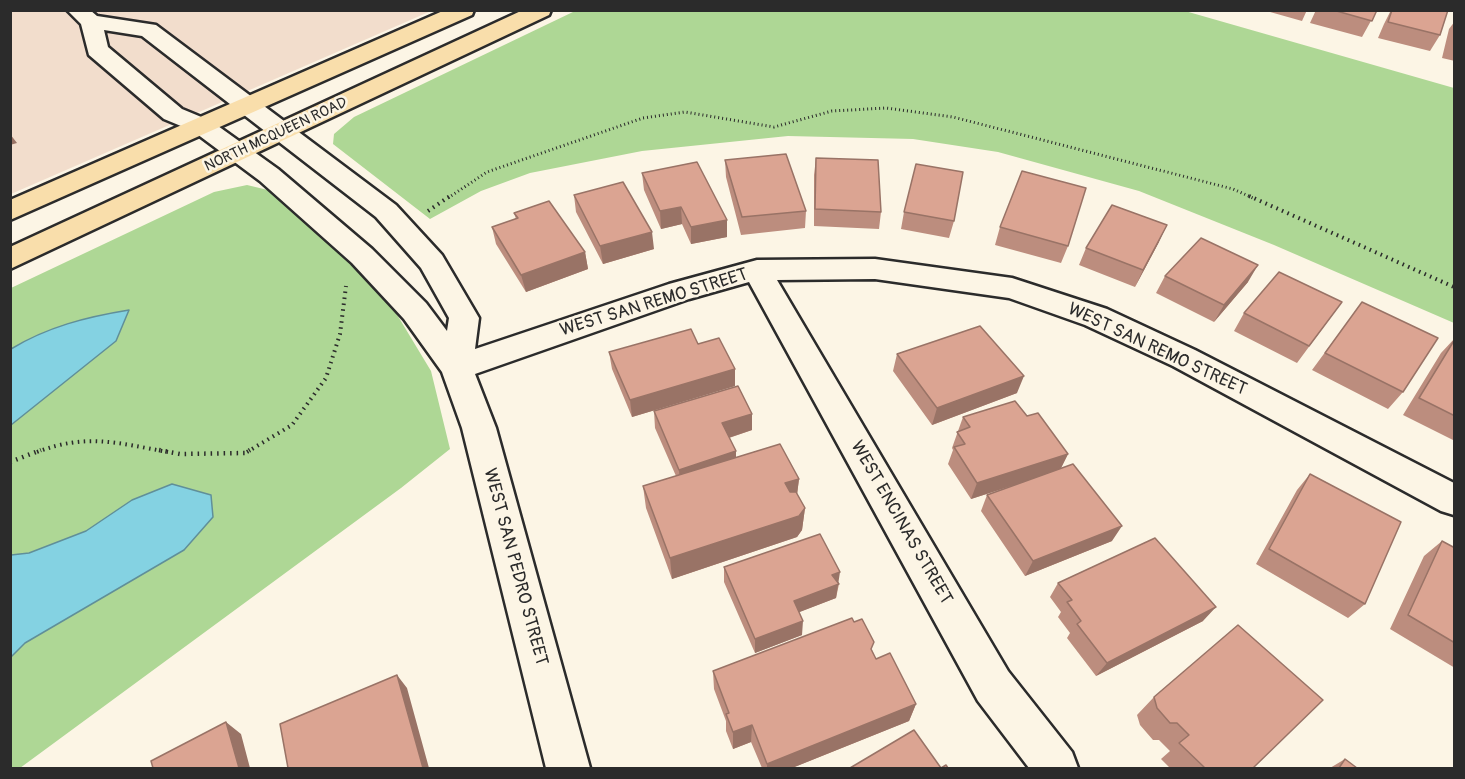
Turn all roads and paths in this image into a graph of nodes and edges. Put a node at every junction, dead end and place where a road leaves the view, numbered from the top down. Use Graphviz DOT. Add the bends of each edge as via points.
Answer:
graph roads {
  1 [pos="464,10"];
  2 [pos="541,10"];
  3 [pos="84,16"];
  4 [pos="249,105"];
  5 [pos="202,126"];
  6 [pos="282,131"];
  7 [pos="238,152"];
  8 [pos="10,211"];
  9 [pos="402,229"];
  10 [pos="362,256"];
  11 [pos="10,259"];
  12 [pos="757,270"];
  13 [pos="1455,287"];
  14 [pos="457,368"];
  15 [pos="10,462"];
  16 [pos="1455,500"];
  17 [pos="568,768"];
  18 [pos="1056,768"];
  1 -- 4 [label="main road"];
  2 -- 6 [label="main road, NORTH MCQUEEN ROAD"];
  3 -- 4 [label="street, WEST SAN PEDRO STREET" via="148,30"];
  3 -- 5 [label="street, WEST SAN PEDRO STREET" via="97,50 173,114"];
  4 -- 5 [label="main road"];
  4 -- 6 [label="street, WEST SAN PEDRO STREET"];
  5 -- 7 [label="street, WEST SAN PEDRO STREET"];
  5 -- 8 [label="main road"];
  6 -- 7 [label="main road, NORTH MCQUEEN ROAD"];
  6 -- 9 [label="street, WEST SAN PEDRO STREET" via="386,212"];
  7 -- 10 [label="street, WEST SAN PEDRO STREET"];
  7 -- 11 [label="main road, NORTH MCQUEEN ROAD"];
  9 -- 13 [label="path" via="487,172 643,118 685,112 774,127 832,111 886,108 953,117 1233,189"];
  9 -- 14 [label="street, WEST SAN PEDRO STREET" via="432,262 464,318"];
  10 -- 14 [label="street, WEST SAN PEDRO STREET" via="415,311"];
  10 -- 15 [label="path" via="342,269 346,288 339,334 326,378 292,425 245,453 180,454 97,439 55,445"];
  12 -- 14 [label="street, WEST SAN REMO STREET" via="680,291"];
  12 -- 16 [label="street, WEST SAN REMO STREET" via="875,269 1012,288 1096,317 1184,358"];
  12 -- 18 [label="street, WEST ENCINAS STREET" via="993,686"];
  14 -- 17 [label="street, WEST SAN PEDRO STREET" via="479,428"];
}
